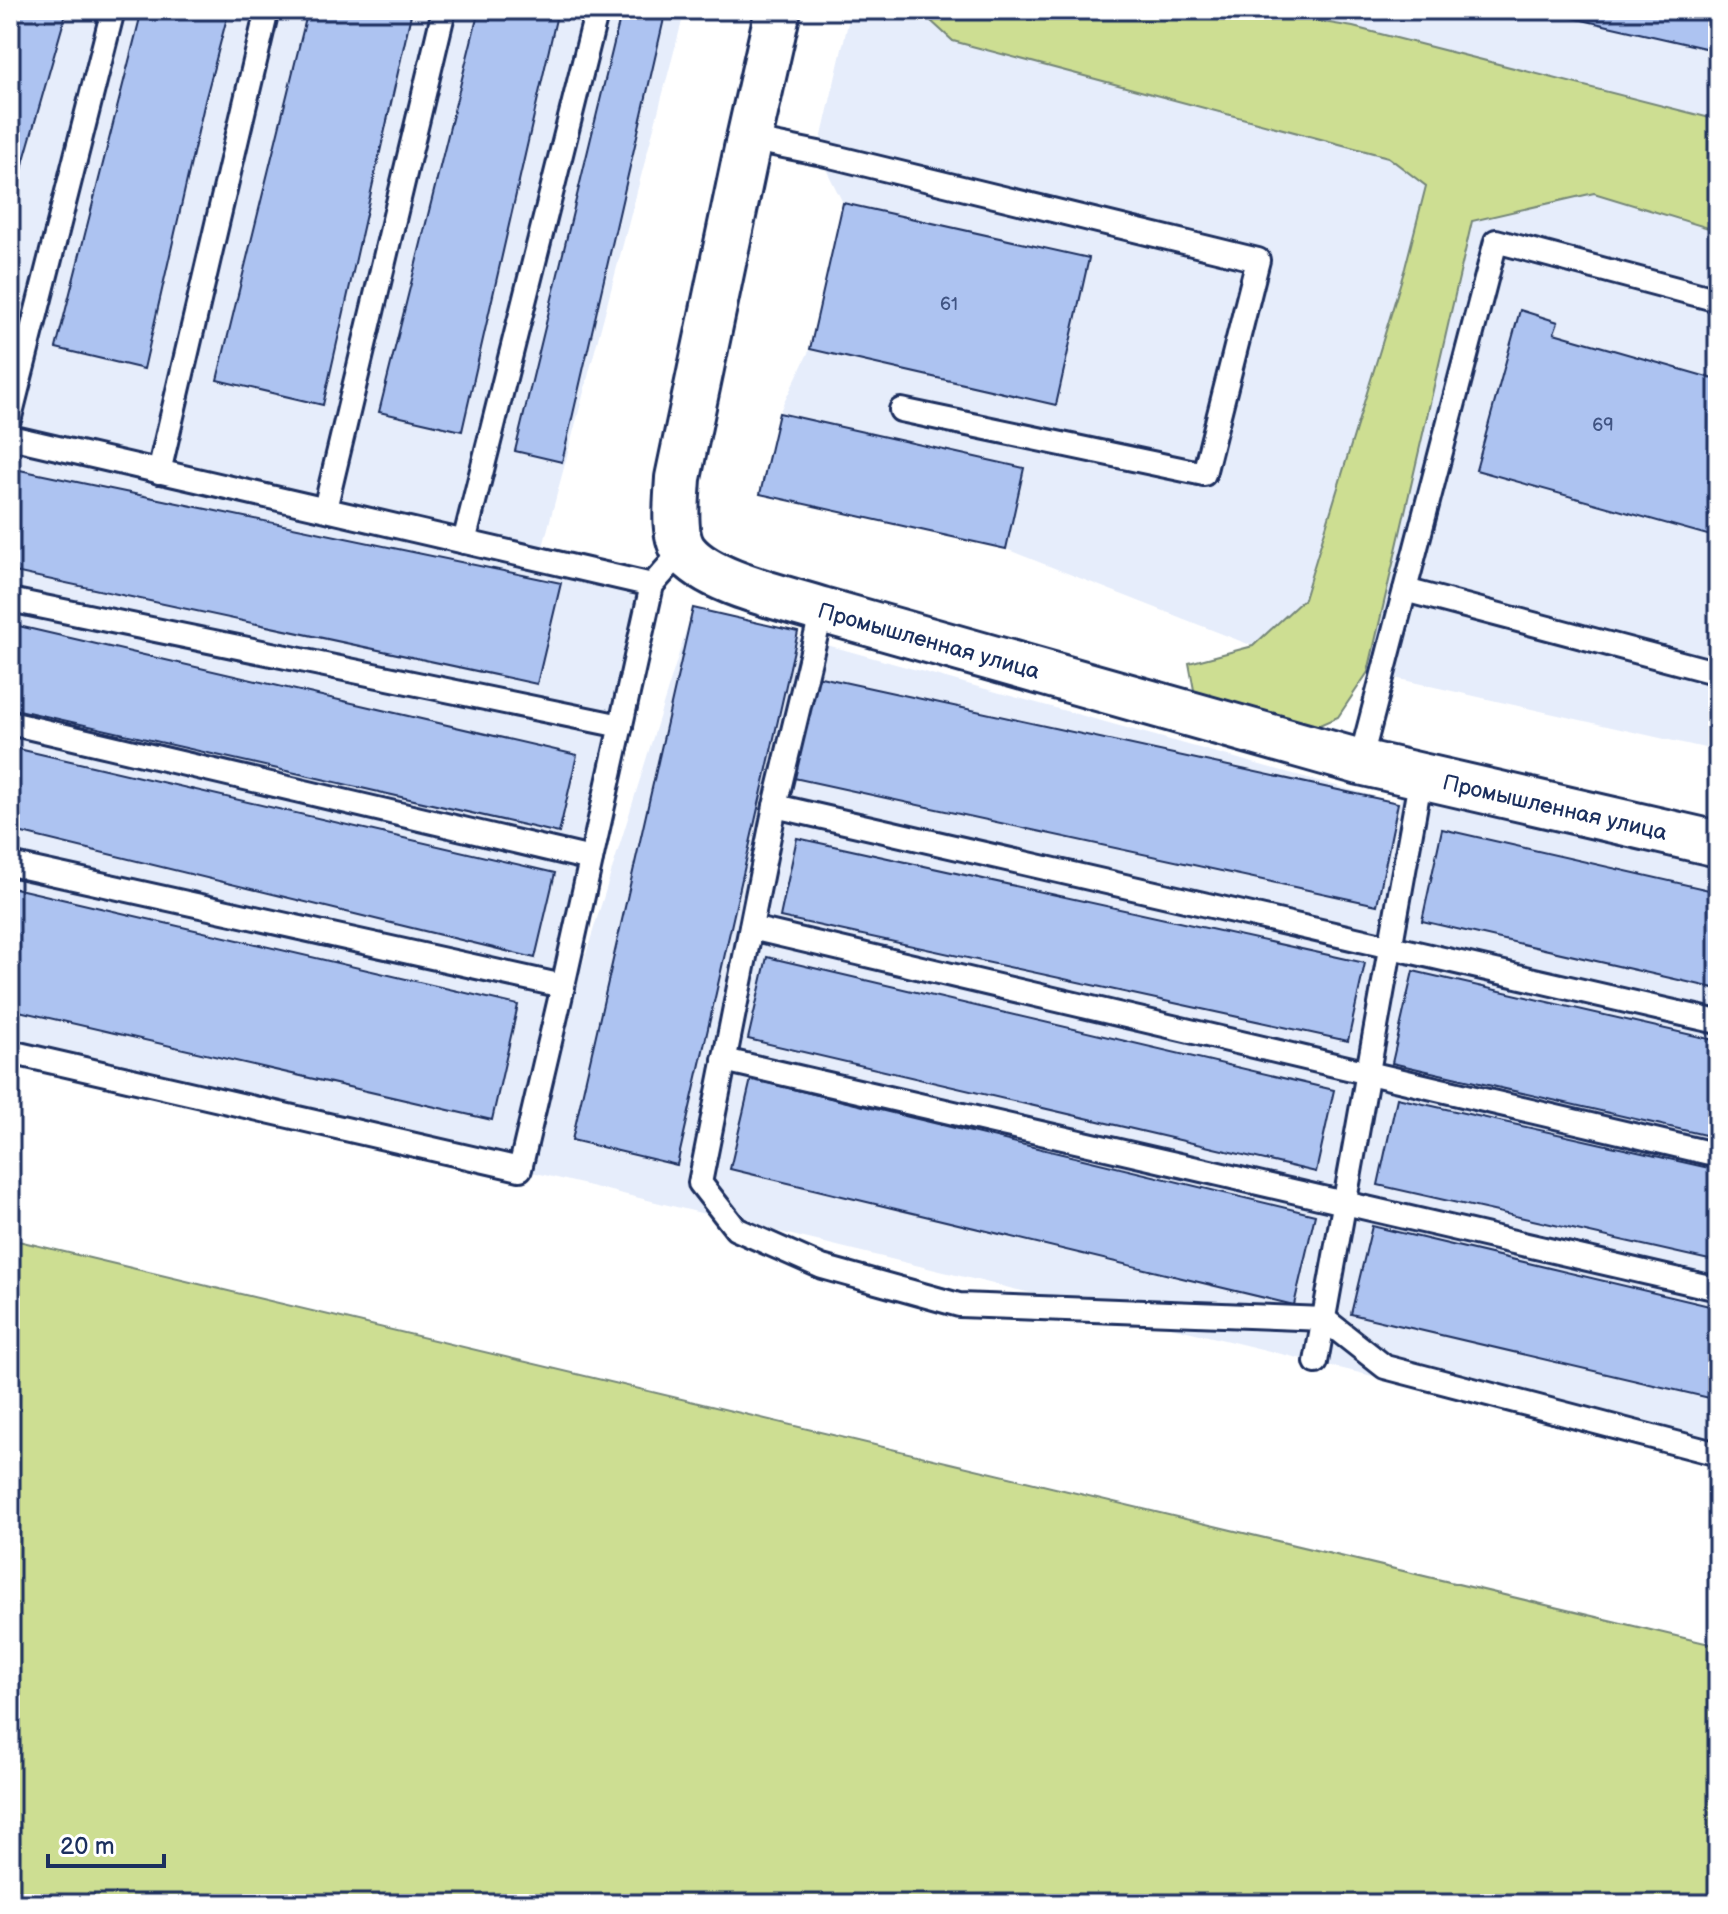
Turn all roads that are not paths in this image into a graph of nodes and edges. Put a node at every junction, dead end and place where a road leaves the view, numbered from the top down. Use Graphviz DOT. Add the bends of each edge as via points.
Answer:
graph roads {
  1 [pos="113,10"];
  2 [pos="267,10"];
  3 [pos="444,10"];
  4 [pos="597,10"];
  5 [pos="778,10"];
  6 [pos="749,139"];
  7 [pos="1718,300"];
  8 [pos="901,410"];
  9 [pos="10,417"];
  10 [pos="10,437"];
  11 [pos="159,472"];
  12 [pos="325,509"];
  13 [pos="464,542"];
  14 [pos="683,550"];
  15 [pos="652,585"];
  16 [pos="1405,590"];
  17 [pos="10,600"];
  18 [pos="822,610"];
  19 [pos="1718,673"];
  20 [pos="10,723"];
  21 [pos="621,726"];
  22 [pos="1360,762"];
  23 [pos="1421,776"];
  24 [pos="775,806"];
  25 [pos="1718,844"];
  26 [pos="591,859"];
  27 [pos="10,864"];
  28 [pos="751,928"];
  29 [pos="1390,947"];
  30 [pos="563,986"];
  31 [pos="1718,1022"];
  32 [pos="10,1052"];
  33 [pos="724,1060"];
  34 [pos="1368,1073"];
  35 [pos="1718,1155"];
  36 [pos="1344,1203"];
  37 [pos="1718,1289"];
  38 [pos="1324,1319"];
  39 [pos="1316,1362"];
  40 [pos="1718,1454"];
  1 -- 9 [label="lane"];
  2 -- 11 [label="lane"];
  3 -- 12 [label="lane"];
  4 -- 13 [label="lane"];
  5 -- 6 [label="street"];
  6 -- 8 [label="lane" via="1258,260 1204,474"];
  6 -- 14 [label="street" via="678,478 675,520"];
  7 -- 16 [label="lane" via="1496,241"];
  10 -- 11 [label="lane"];
  11 -- 12 [label="lane"];
  12 -- 13 [label="lane"];
  13 -- 15 [label="lane"];
  14 -- 15 [label="lane"];
  14 -- 18 [label="street, Промышленная улица" via="705,570 742,586"];
  15 -- 21 [label="lane"];
  16 -- 19 [label="lane"];
  16 -- 22 [label="lane"];
  17 -- 21 [label="lane"];
  18 -- 22 [label="street, Промышленная улица"];
  18 -- 24 [label="lane"];
  20 -- 26 [label="lane"];
  21 -- 26 [label="lane"];
  22 -- 23 [label="street, Промышленная улица"];
  23 -- 25 [label="street, Промышленная улица"];
  23 -- 29 [label="lane"];
  24 -- 28 [label="lane"];
  24 -- 29 [label="lane"];
  26 -- 30 [label="lane"];
  27 -- 30 [label="lane"];
  28 -- 33 [label="lane"];
  28 -- 34 [label="lane"];
  29 -- 31 [label="lane"];
  29 -- 34 [label="lane"];
  30 -- 32 [label="lane" via="520,1169"];
  33 -- 36 [label="lane"];
  33 -- 38 [label="lane" via="700,1183 736,1229 822,1267 959,1305"];
  34 -- 35 [label="lane"];
  34 -- 36 [label="lane"];
  36 -- 37 [label="lane"];
  36 -- 38 [label="lane"];
  38 -- 39 [label="lane"];
  38 -- 40 [label="lane" via="1385,1367"];
}
